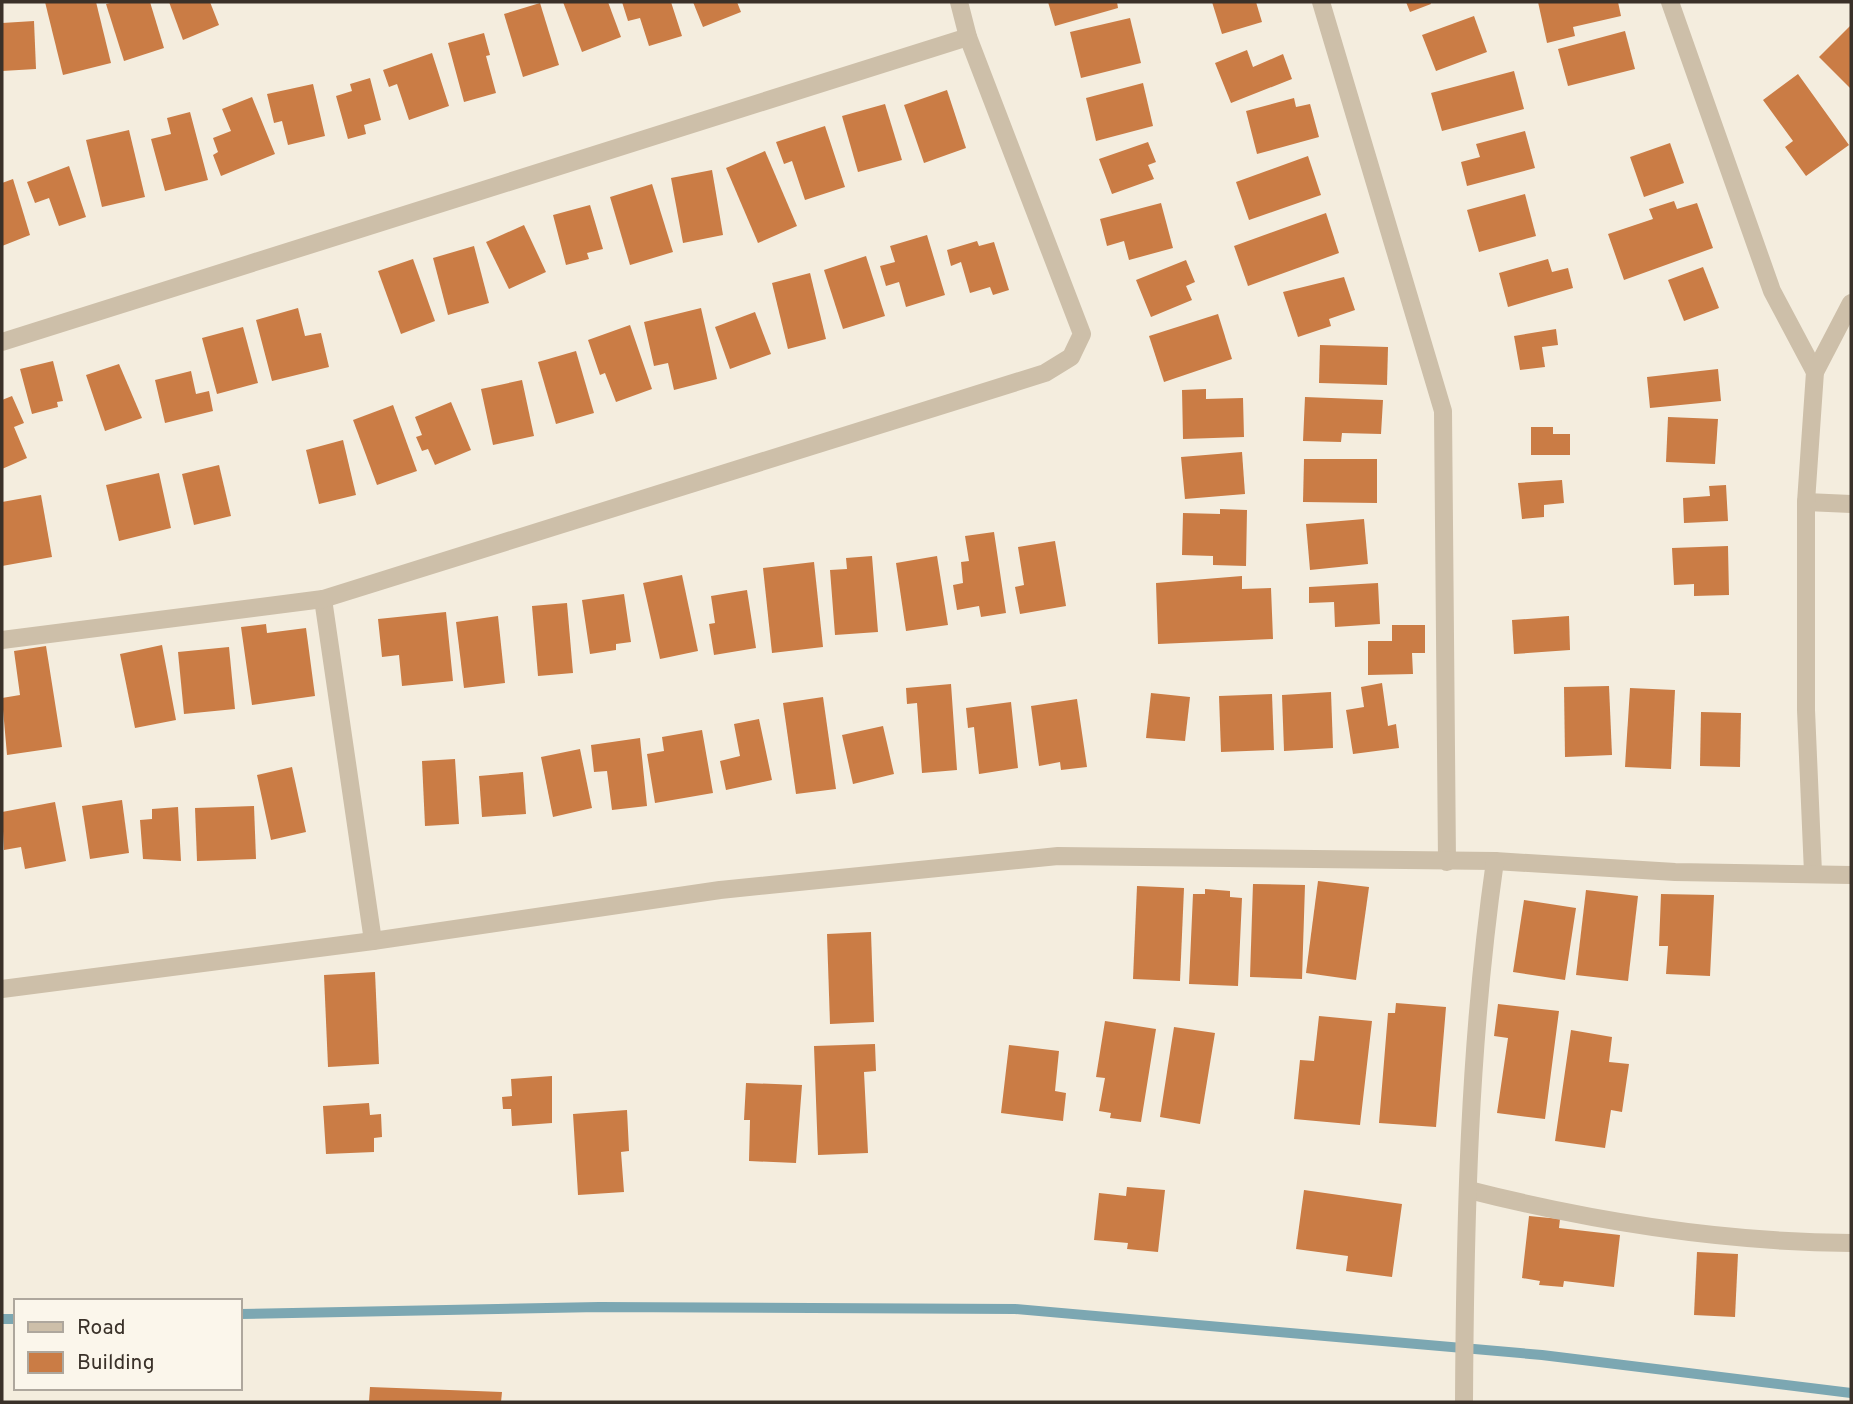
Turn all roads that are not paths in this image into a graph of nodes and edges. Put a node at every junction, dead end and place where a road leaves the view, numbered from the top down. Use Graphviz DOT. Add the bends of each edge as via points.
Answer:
graph roads {
  1 [pos="959,2"];
  2 [pos="1321,2"];
  3 [pos="1670,2"];
  4 [pos="968,37"];
  5 [pos="1851,303"];
  6 [pos="2,342"];
  7 [pos="1815,372"];
  8 [pos="1806,502"];
  9 [pos="1851,504"];
  10 [pos="323,599"];
  11 [pos="2,640"];
  12 [pos="1495,861"];
  13 [pos="1447,862"];
  14 [pos="1813,873"];
  15 [pos="1851,875"];
  16 [pos="373,941"];
  17 [pos="2,989"];
  18 [pos="1469,1190"];
  19 [pos="1851,1243"];
  20 [pos="1464,1402"];
  1 -- 4 [label="street"];
  2 -- 13 [label="street" via="1443,411"];
  3 -- 7 [label="street" via="1772,291"];
  4 -- 6 [label="street"];
  4 -- 10 [label="street" via="1082,334 1071,357 1045,373"];
  5 -- 7 [label="street"];
  7 -- 8 [label="street"];
  8 -- 9 [label="street"];
  8 -- 14 [label="street" via="1806,710"];
  10 -- 11 [label="street"];
  10 -- 16 [label="street"];
  12 -- 13 [label="street"];
  12 -- 14 [label="street" via="1675,872"];
  12 -- 18 [label="street" via="1474,1028"];
  13 -- 16 [label="street" via="1058,856 720,890"];
  14 -- 15 [label="street"];
  16 -- 17 [label="street"];
  18 -- 19 [label="street" via="1708,1237"];
  18 -- 20 [label="street"];
}
